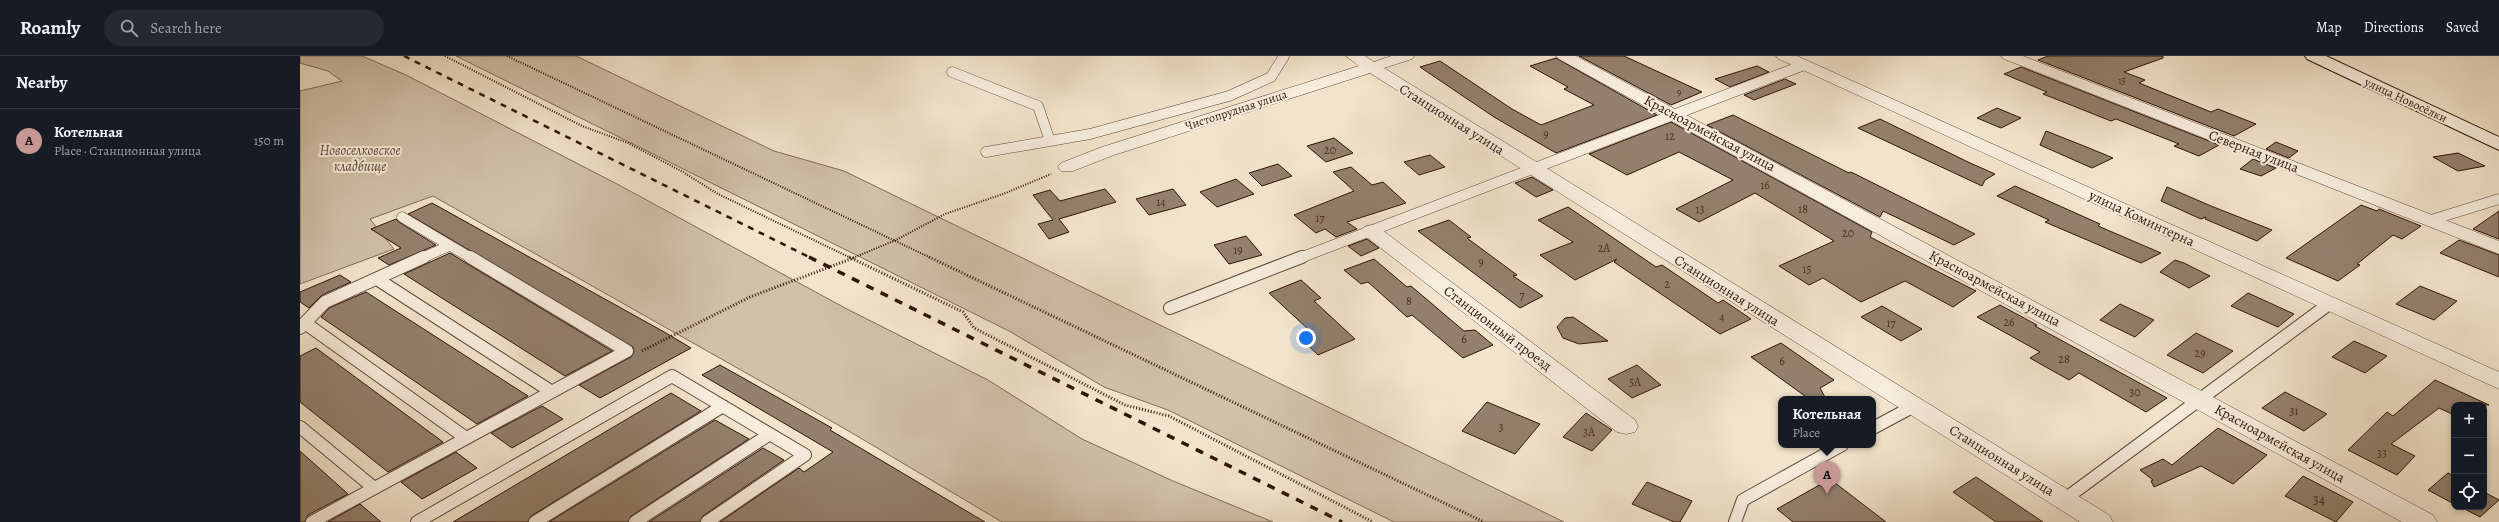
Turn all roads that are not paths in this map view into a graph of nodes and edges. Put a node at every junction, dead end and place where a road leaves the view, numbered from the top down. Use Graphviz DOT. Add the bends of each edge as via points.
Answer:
graph roads {
  1 [pos="1284,56"];
  2 [pos="1407,56"];
  3 [pos="1564,56"];
  4 [pos="1784,56"];
  5 [pos="2009,56"];
  6 [pos="2312,56"];
  7 [pos="1363,62"];
  8 [pos="1804,65"];
  9 [pos="952,72"];
  10 [pos="1676,115"];
  11 [pos="1050,141"];
  12 [pos="2499,144"];
  13 [pos="986,152"];
  14 [pos="1067,167"];
  15 [pos="1534,170"];
  16 [pos="2499,199"];
  17 [pos="402,217"];
  18 [pos="2431,220"];
  19 [pos="1371,231"];
  20 [pos="449,246"];
  21 [pos="2499,248"];
  22 [pos="377,278"];
  23 [pos="2329,304"];
  24 [pos="1170,308"];
  25 [pos="302,326"];
  26 [pos="2499,381"];
  27 [pos="552,392"];
  28 [pos="2201,399"];
  29 [pos="723,406"];
  30 [pos="1914,406"];
  31 [pos="1626,426"];
  32 [pos="1876,426"];
  33 [pos="300,427"];
  34 [pos="770,434"];
  35 [pos="466,438"];
  36 [pos="1837,448"];
  37 [pos="374,488"];
  38 [pos="2065,499"];
  39 [pos="312,522"];
  40 [pos="417,522"];
  41 [pos="535,522"];
  42 [pos="635,522"];
  43 [pos="707,522"];
  44 [pos="1736,522"];
  45 [pos="2100,522"];
  46 [pos="2424,522"];
  1 -- 11 [label="lane" via="1271,77 1229,96 1090,134"];
  2 -- 7 [label="street, Чистопрудная улица"];
  3 -- 10 [label="street, Красноармейская улица"];
  4 -- 8 [label="street, улица Коминтерна"];
  5 -- 18 [label="street, Северная улица"];
  6 -- 12 [label="street, улица Новосёлки"];
  7 -- 14 [label="street, Чистопрудная улица"];
  7 -- 15 [label="street, Станционная улица"];
  8 -- 10 [label="lane"];
  8 -- 23 [label="street, улица Коминтерна"];
  9 -- 11 [label="lane" via="1038,106"];
  10 -- 15 [label="lane"];
  10 -- 28 [label="street, Красноармейская улица"];
  11 -- 13 [label="lane"];
  15 -- 19 [label="lane"];
  15 -- 30 [label="street, Станционная улица"];
  16 -- 18 [label="lane"];
  17 -- 20 [label="lane" via="444,240"];
  18 -- 21 [label="street, Северная улица"];
  19 -- 24 [label="lane"];
  19 -- 31 [label="street, Станционный проезд"];
  20 -- 22 [label="lane"];
  20 -- 27 [label="lane" via="627,351"];
  22 -- 25 [label="lane" via="325,302"];
  22 -- 27 [label="lane"];
  23 -- 26 [label="street, улица Коминтерна"];
  23 -- 28 [label="lane"];
  25 -- 35 [label="lane"];
  27 -- 35 [label="lane"];
  28 -- 38 [label="lane"];
  28 -- 46 [label="street, Красноармейская улица"];
  29 -- 34 [label="lane"];
  29 -- 40 [label="lane" via="672,376"];
  29 -- 41 [label="lane"];
  30 -- 32 [label="lane"];
  30 -- 38 [label="street, Станционная улица"];
  33 -- 37 [label="lane"];
  34 -- 42 [label="lane"];
  34 -- 43 [label="lane" via="805,455"];
  35 -- 37 [label="lane"];
  36 -- 44 [label="lane" via="1743,500"];
  37 -- 39 [label="lane"];
  38 -- 45 [label="street, Станционная улица"];
}
